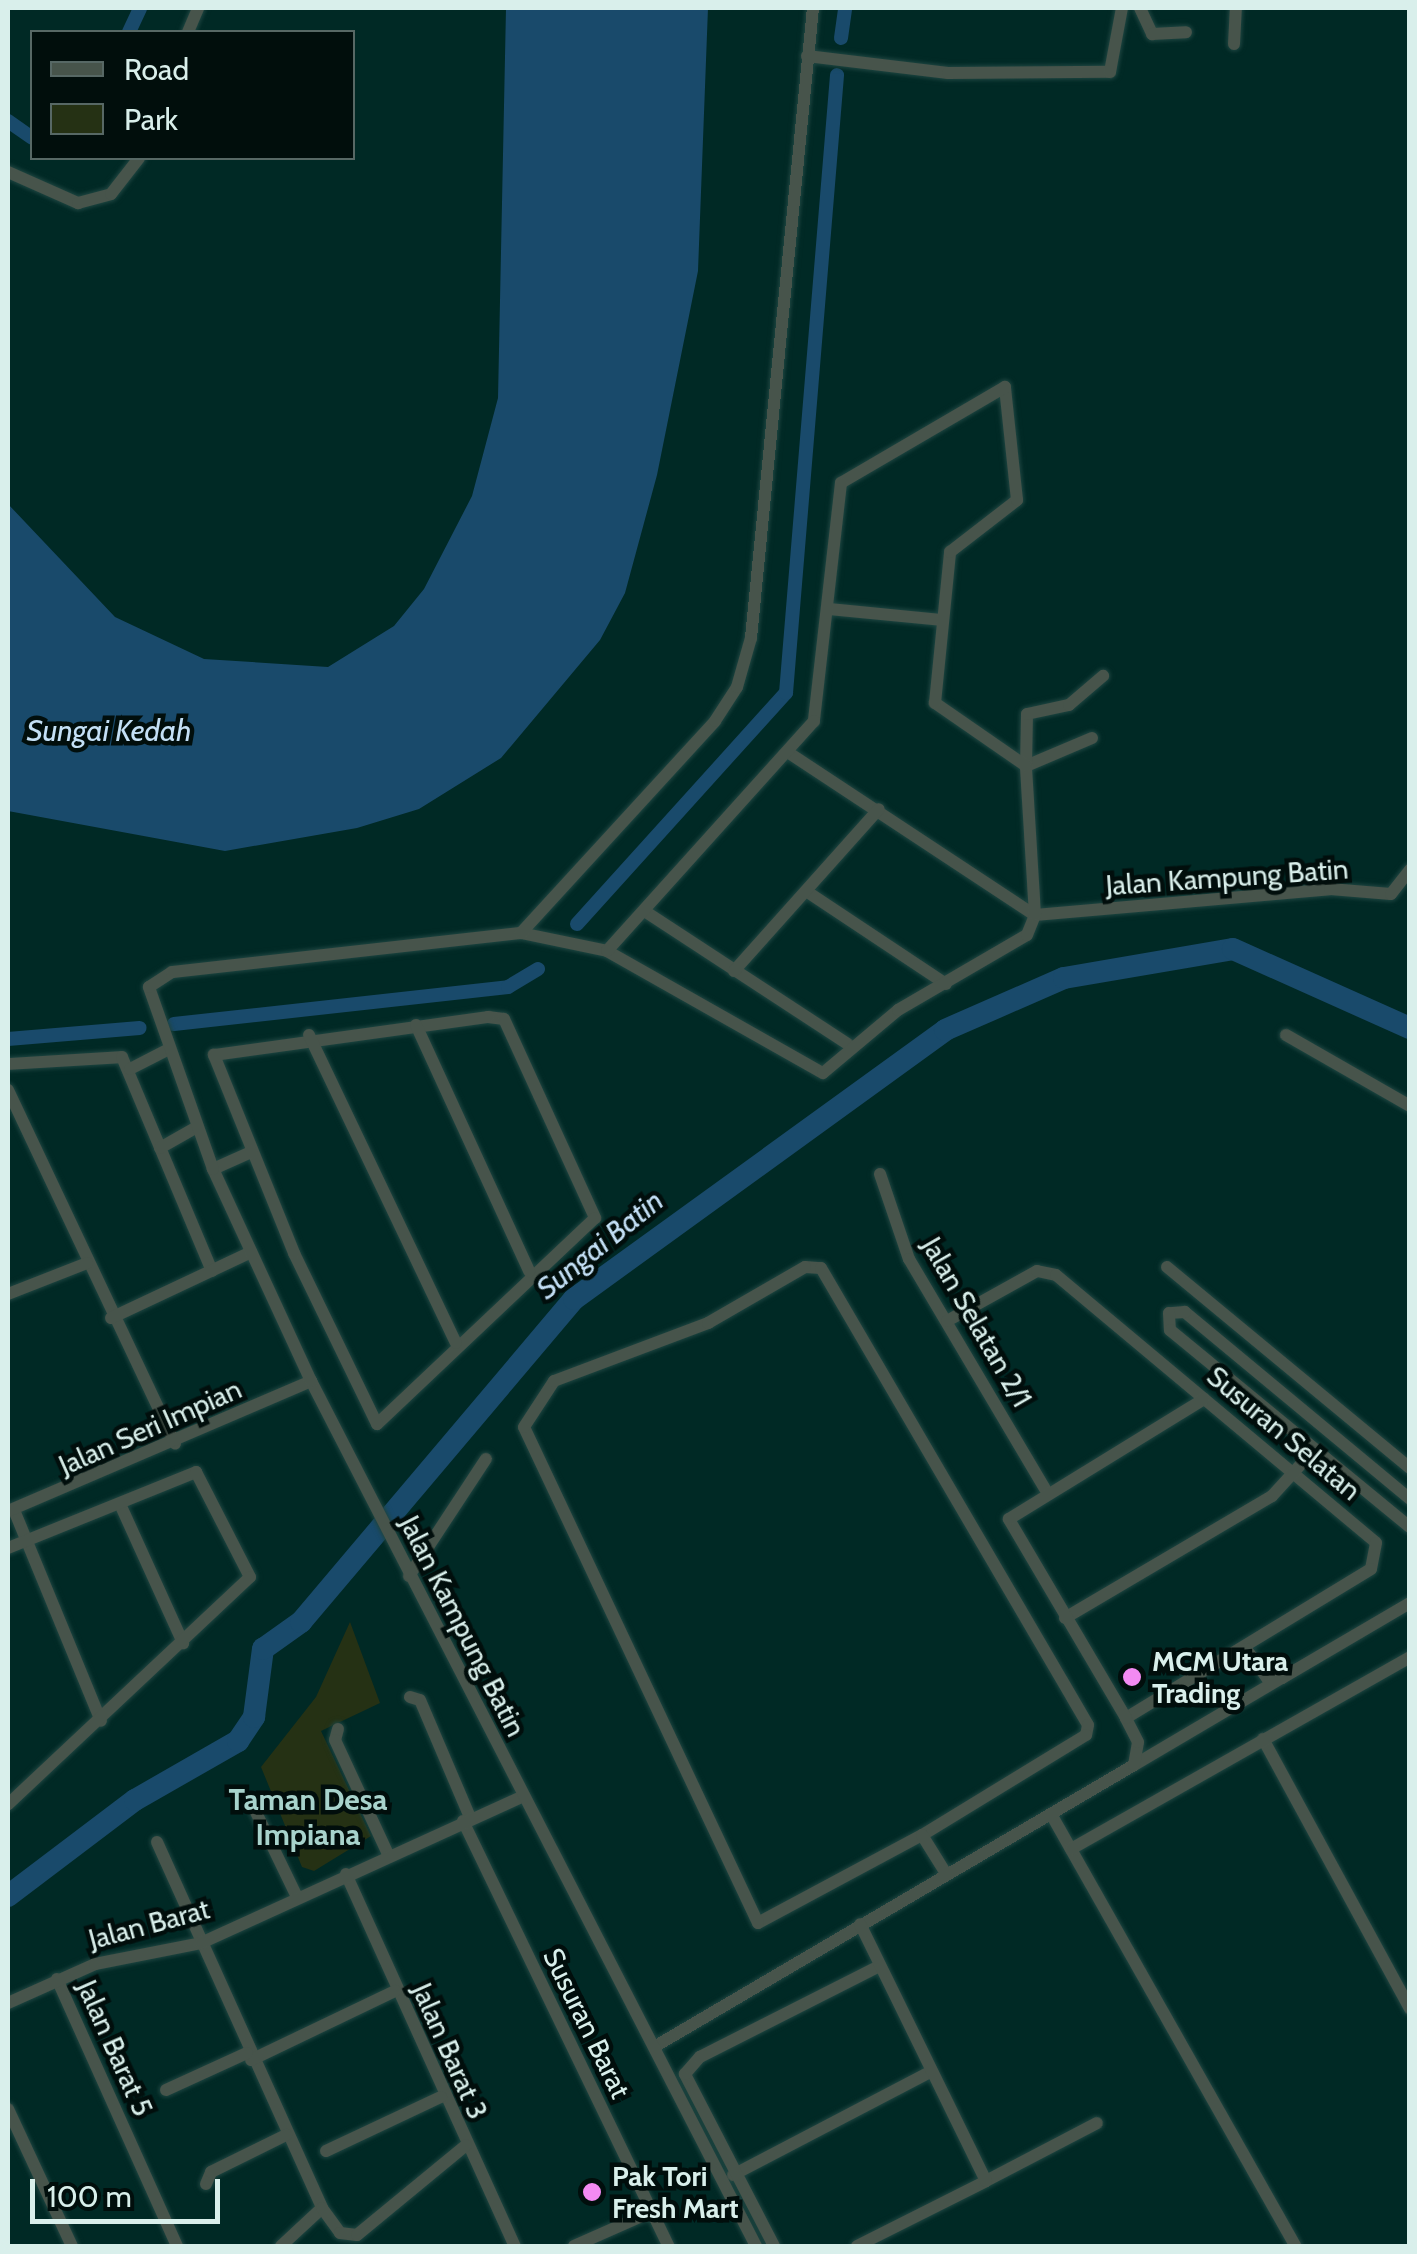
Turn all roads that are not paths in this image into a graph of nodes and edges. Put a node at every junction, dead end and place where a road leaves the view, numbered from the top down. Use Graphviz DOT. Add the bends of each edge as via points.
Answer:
graph roads {
  1 [pos="813,8"];
  2 [pos="1122,8"];
  3 [pos="1140,8"];
  4 [pos="1236,8"];
  5 [pos="1186,32"];
  6 [pos="1234,44"];
  7 [pos="808,56"];
  8 [pos="138,160"];
  9 [pos="8,172"];
  10 [pos="830,610"];
  11 [pos="942,620"];
  12 [pos="1103,676"];
  13 [pos="1092,738"];
  14 [pos="789,753"];
  15 [pos="1026,766"];
  16 [pos="879,809"];
  17 [pos="1410,870"];
  18 [pos="806,891"];
  19 [pos="646,912"];
  20 [pos="1035,915"];
  21 [pos="521,933"];
  22 [pos="607,951"];
  23 [pos="734,971"];
  24 [pos="946,984"];
  25 [pos="416,1026"];
  26 [pos="1286,1034"];
  27 [pos="310,1036"];
  28 [pos="848,1044"];
  29 [pos="167,1050"];
  30 [pos="8,1064"];
  31 [pos="130,1069"];
  32 [pos="8,1090"];
  33 [pos="1410,1106"];
  34 [pos="197,1127"];
  35 [pos="160,1148"];
  36 [pos="251,1152"];
  37 [pos="213,1169"];
  38 [pos="880,1174"];
  39 [pos="251,1252"];
  40 [pos="87,1263"];
  41 [pos="1167,1267"];
  42 [pos="212,1270"];
  43 [pos="528,1271"];
  44 [pos="8,1294"];
  45 [pos="112,1318"];
  46 [pos="947,1321"];
  47 [pos="456,1343"];
  48 [pos="311,1382"];
  49 [pos="1204,1398"];
  50 [pos="175,1444"];
  51 [pos="1314,1450"];
  52 [pos="486,1459"];
  53 [pos="1410,1468"];
  54 [pos="1298,1473"];
  55 [pos="1045,1490"];
  56 [pos="1410,1499"];
  57 [pos="120,1504"];
  58 [pos="11,1511"];
  59 [pos="1410,1526"];
  60 [pos="27,1544"];
  61 [pos="8,1548"];
  62 [pos="409,1576"];
  63 [pos="1410,1603"];
  64 [pos="1065,1618"];
  65 [pos="183,1643"];
  66 [pos="1246,1649"];
  67 [pos="1410,1657"];
  68 [pos="1282,1678"];
  69 [pos="410,1697"];
  70 [pos="1126,1718"];
  71 [pos="101,1722"];
  72 [pos="338,1729"];
  73 [pos="1263,1739"];
  74 [pos="1134,1765"];
  75 [pos="523,1796"];
  76 [pos="9,1798"];
  77 [pos="252,1804"];
  78 [pos="1050,1814"];
  79 [pos="466,1819"];
  80 [pos="922,1835"];
  81 [pos="158,1842"];
  82 [pos="1071,1850"];
  83 [pos="388,1854"];
  84 [pos="946,1872"];
  85 [pos="346,1874"];
  86 [pos="297,1897"];
  87 [pos="860,1924"];
  88 [pos="201,1943"];
  89 [pos="879,1966"];
  90 [pos="57,1979"];
  91 [pos="395,1991"];
  92 [pos="8,2004"];
  93 [pos="1410,2009"];
  94 [pos="654,2047"];
  95 [pos="249,2056"];
  96 [pos="930,2072"];
  97 [pos="166,2090"];
  98 [pos="442,2096"];
  99 [pos="8,2109"];
  100 [pos="1097,2123"];
  101 [pos="286,2134"];
  102 [pos="466,2145"];
  103 [pos="326,2151"];
  104 [pos="731,2177"];
  105 [pos="986,2181"];
  106 [pos="206,2184"];
  107 [pos="322,2208"];
  108 [pos="650,2212"];
  109 [pos="72,2246"];
  110 [pos="177,2246"];
  111 [pos="281,2246"];
  112 [pos="515,2246"];
  113 [pos="574,2246"];
  114 [pos="668,2246"];
  115 [pos="756,2246"];
  116 [pos="774,2246"];
  117 [pos="857,2246"];
  118 [pos="1295,2246"];
  1 -- 7 [label="street"];
  2 -- 7 [label="street" via="1110,72 958,74"];
  3 -- 5 [label="street" via="1152,34"];
  4 -- 6 [label="street"];
  7 -- 21 [label="street" via="746,664 715,721"];
  8 -- 9 [label="street" via="111,194 78,203"];
  10 -- 11 [label="street"];
  10 -- 11 [label="street" via="841,483 996,388 1009,390 1016,506 950,552"];
  10 -- 14 [label="street" via="814,722"];
  11 -- 15 [label="street" via="937,708"];
  12 -- 15 [label="street" via="1069,705 1027,714"];
  13 -- 15 [label="street"];
  14 -- 16 [label="street"];
  14 -- 19 [label="street"];
  15 -- 20 [label="street"];
  16 -- 18 [label="street"];
  16 -- 20 [label="street"];
  17 -- 20 [label="street, Jalan Kampung Batin" via="1391,894 1330,889"];
  18 -- 23 [label="street"];
  18 -- 24 [label="street"];
  19 -- 22 [label="street"];
  19 -- 23 [label="street"];
  20 -- 24 [label="street" via="1020,942"];
  21 -- 22 [label="street"];
  21 -- 29 [label="street, Jalan Kampung Batin" via="160,975 149,987"];
  22 -- 28 [label="street" via="823,1073"];
  23 -- 28 [label="street"];
  24 -- 28 [label="street"];
  25 -- 27 [label="street"];
  25 -- 43 [label="street"];
  25 -- 43 [label="street" via="504,1020 594,1209 593,1223"];
  26 -- 33 [label="street"];
  27 -- 36 [label="street" via="214,1055"];
  27 -- 47 [label="street"];
  29 -- 31 [label="street"];
  29 -- 34 [label="street, Jalan Kampung Batin"];
  30 -- 31 [label="street" via="108,1054"];
  31 -- 35 [label="street"];
  32 -- 40 [label="street"];
  34 -- 35 [label="street"];
  34 -- 37 [label="street, Jalan Kampung Batin"];
  35 -- 42 [label="street"];
  36 -- 37 [label="street"];
  36 -- 47 [label="street" via="377,1424"];
  37 -- 39 [label="street, Jalan Kampung Batin"];
  38 -- 46 [label="street, Jalan Selatan 2/1" via="909,1259"];
  39 -- 42 [label="street"];
  39 -- 48 [label="street, Jalan Kampung Batin"];
  40 -- 44 [label="street"];
  40 -- 45 [label="street"];
  41 -- 53 [label="street"];
  42 -- 45 [label="street"];
  43 -- 47 [label="street"];
  45 -- 50 [label="street"];
  46 -- 49 [label="street, Susuran Selatan" via="1037,1272 1056,1276"];
  46 -- 55 [label="street, Jalan Selatan 2/1"];
  48 -- 50 [label="street, Jalan Seri Impian"];
  48 -- 62 [label="street, Jalan Kampung Batin"];
  49 -- 54 [label="street, Susuran Selatan"];
  49 -- 55 [label="street"];
  50 -- 58 [label="street, Jalan Seri Impian"];
  51 -- 54 [label="street"];
  51 -- 56 [label="street" via="1170,1330 1168,1313 1185,1312"];
  51 -- 59 [label="street"];
  52 -- 62 [label="street"];
  54 -- 64 [label="street"];
  54 -- 66 [label="street, Susuran Selatan" via="1376,1542 1378,1560"];
  55 -- 64 [label="street" via="1009,1520"];
  57 -- 60 [label="street"];
  57 -- 65 [label="street"];
  57 -- 65 [label="street" via="200,1474 250,1577"];
  58 -- 60 [label="street"];
  60 -- 61 [label="street"];
  60 -- 71 [label="street"];
  62 -- 75 [label="street, Jalan Kampung Batin"];
  63 -- 68 [label="street"];
  64 -- 70 [label="street"];
  65 -- 71 [label="street"];
  66 -- 68 [label="street" via="1266,1678"];
  66 -- 70 [label="street, Susuran Selatan"];
  67 -- 73 [label="street"];
  68 -- 74 [label="street"];
  69 -- 79 [label="street, Susuran Barat" via="420,1700"];
  70 -- 74 [label="street" via="1138,1742"];
  71 -- 76 [label="street"];
  72 -- 83 [label="street" via="334,1740"];
  73 -- 82 [label="street"];
  73 -- 93 [label="street"];
  74 -- 78 [label="street"];
  75 -- 79 [label="street, Jalan Barat"];
  75 -- 94 [label="street, Jalan Kampung Batin"];
  77 -- 86 [label="street"];
  78 -- 82 [label="street"];
  78 -- 84 [label="street"];
  79 -- 83 [label="street, Jalan Barat"];
  79 -- 108 [label="street, Susuran Barat"];
  80 -- 80 [label="street" via="770,1923 750,1915 526,1438 541,1391 708,1323 805,1267 821,1268 1087,1717 1086,1736"];
  80 -- 84 [label="street"];
  81 -- 88 [label="street"];
  82 -- 118 [label="street"];
  83 -- 85 [label="street, Jalan Barat"];
  84 -- 87 [label="street"];
  85 -- 86 [label="street, Jalan Barat"];
  85 -- 91 [label="street, Jalan Barat 3"];
  86 -- 88 [label="street, Jalan Barat"];
  87 -- 89 [label="street"];
  87 -- 94 [label="street"];
  88 -- 90 [label="street, Jalan Barat"];
  88 -- 95 [label="street"];
  89 -- 96 [label="street"];
  89 -- 104 [label="street" via="691,2063 685,2074"];
  90 -- 92 [label="street, Jalan Barat"];
  90 -- 110 [label="street, Jalan Barat 5"];
  91 -- 95 [label="street"];
  91 -- 98 [label="street, Jalan Barat 3"];
  94 -- 104 [label="street, Jalan Kampung Batin"];
  95 -- 97 [label="street"];
  95 -- 101 [label="street"];
  96 -- 104 [label="street"];
  96 -- 105 [label="street"];
  98 -- 102 [label="street, Jalan Barat 3"];
  98 -- 103 [label="street"];
  99 -- 109 [label="street"];
  100 -- 105 [label="street"];
  101 -- 106 [label="street" via="211,2172"];
  101 -- 107 [label="street"];
  102 -- 107 [label="street" via="357,2235 340,2232"];
  102 -- 112 [label="street, Jalan Barat 3"];
  104 -- 115 [label="street, Jalan Kampung Batin"];
  104 -- 116 [label="street"];
  105 -- 117 [label="street"];
  107 -- 111 [label="street"];
  108 -- 113 [label="street"];
  108 -- 114 [label="street, Susuran Barat"];
}
